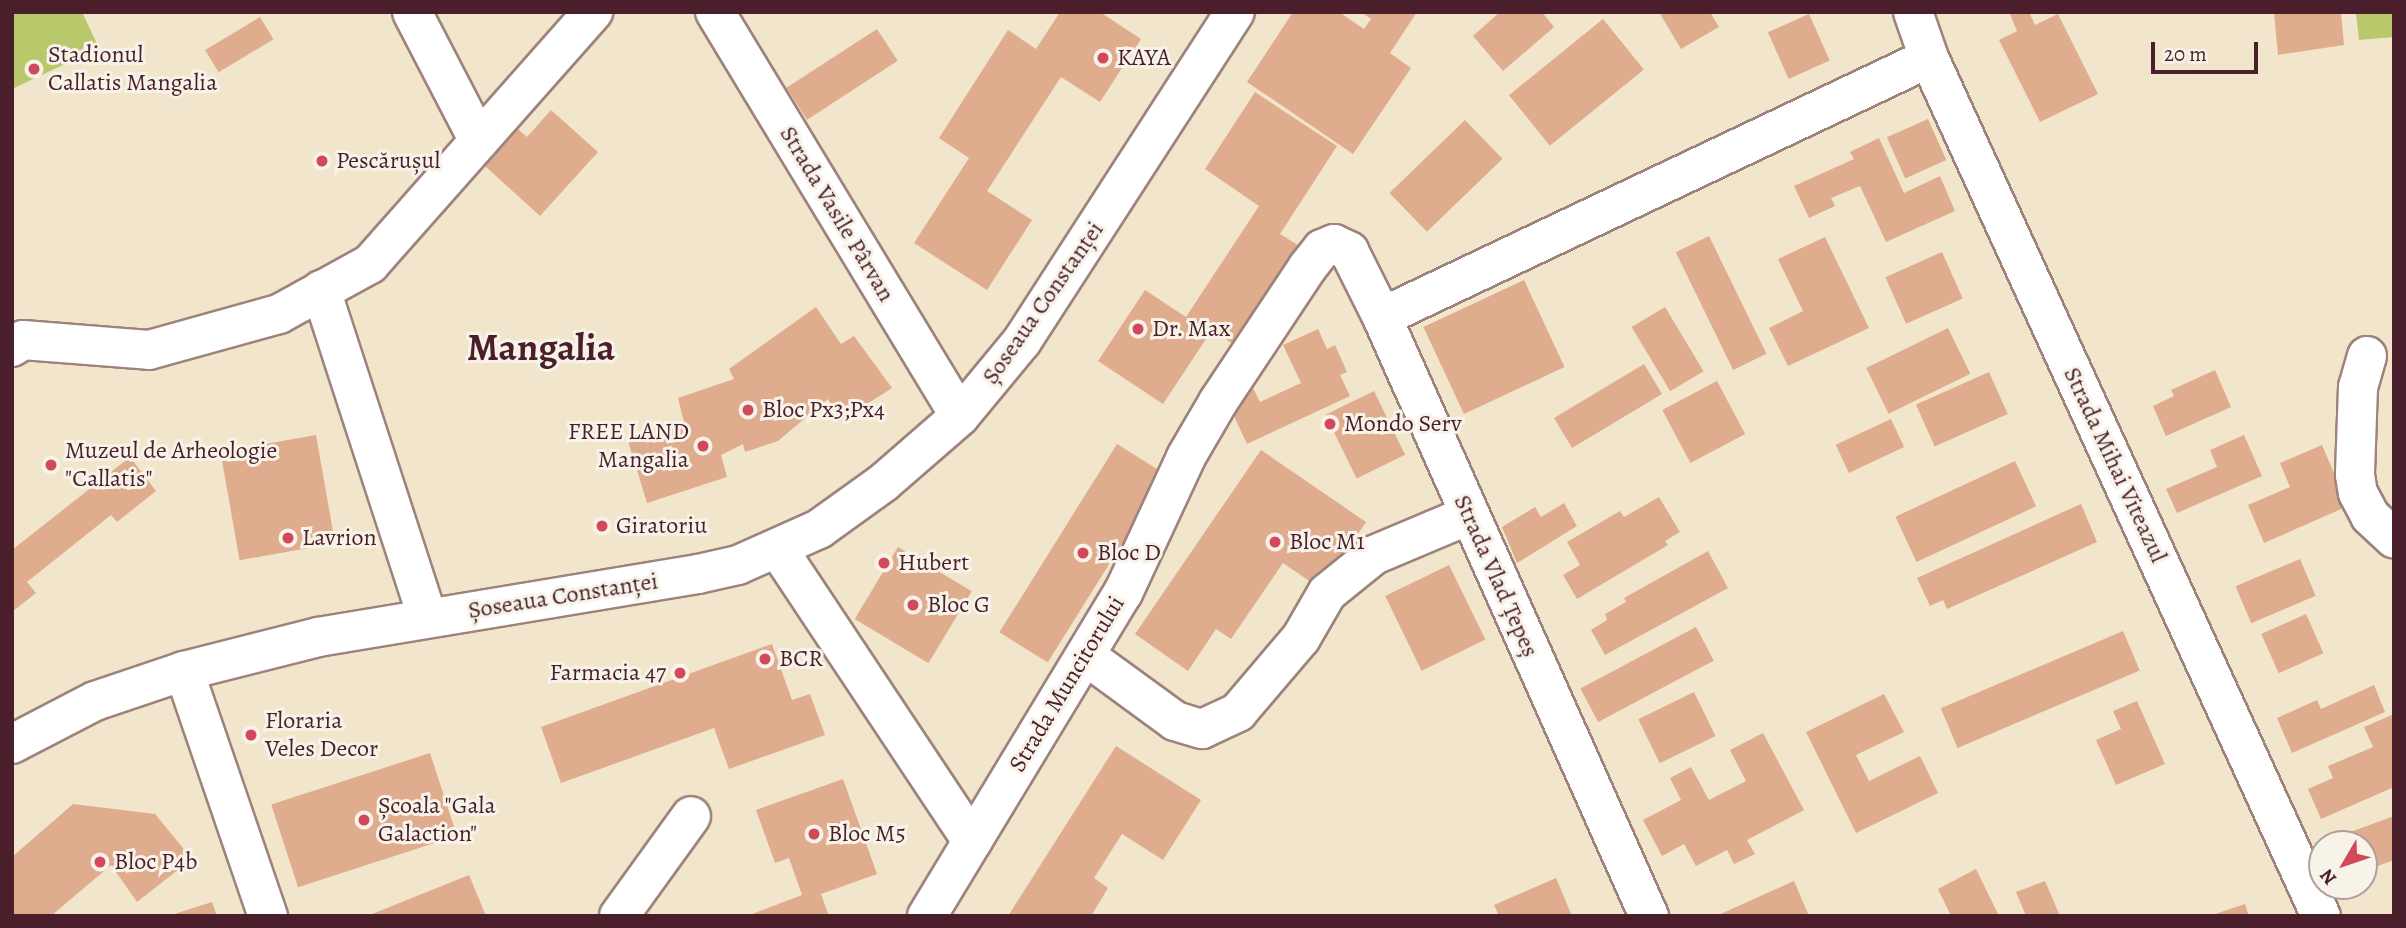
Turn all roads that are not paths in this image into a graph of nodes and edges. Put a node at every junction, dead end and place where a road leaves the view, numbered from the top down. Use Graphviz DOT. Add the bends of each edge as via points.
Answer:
graph roads {
  1 [pos="412,12"];
  2 [pos="593,12"];
  3 [pos="715,12"];
  4 [pos="1235,12"];
  5 [pos="1913,12"];
  6 [pos="1929,58"];
  7 [pos="479,141"];
  8 [pos="1334,244"];
  9 [pos="321,290"];
  10 [pos="1382,317"];
  11 [pos="12,346"];
  12 [pos="2367,356"];
  13 [pos="960,416"];
  14 [pos="1469,515"];
  15 [pos="2394,538"];
  16 [pos="778,549"];
  17 [pos="426,617"];
  18 [pos="1086,656"];
  19 [pos="184,671"];
  20 [pos="12,744"];
  21 [pos="691,816"];
  22 [pos="972,841"];
  23 [pos="268,916"];
  24 [pos="619,916"];
  25 [pos="927,916"];
  26 [pos="1649,916"];
  27 [pos="2321,916"];
  1 -- 7 [label="street"];
  2 -- 7 [label="street"];
  3 -- 13 [label="street, Strada Vasile Pârvan"];
  4 -- 13 [label="street, Șoseaua Constanței" via="1029,331"];
  5 -- 6 [label="street, Strada Mihai Viteazul"];
  6 -- 10 [label="street"];
  6 -- 27 [label="street, Strada Mihai Viteazul"];
  7 -- 9 [label="street" via="370,264"];
  8 -- 10 [label="street, Strada Vlad Țepeș" via="1349,251"];
  8 -- 18 [label="street, Strada Muncitorului" via="1322,248 1307,268 1218,402"];
  9 -- 11 [label="street" via="279,313 149,349 23,341"];
  9 -- 17 [label="street"];
  10 -- 14 [label="street, Strada Vlad Țepeș"];
  12 -- 15 [label="street" via="2358,387 2355,475 2370,516"];
  13 -- 16 [label="street, Șoseaua Constanței" via="883,483 819,529"];
  14 -- 18 [label="street" via="1374,555 1364,568 1326,593 1301,638 1238,712 1202,729 1175,722"];
  14 -- 26 [label="street, Strada Vlad Țepeș"];
  16 -- 17 [label="street, Șoseaua Constanței" via="698,574"];
  16 -- 22 [label="street"];
  17 -- 19 [label="street, Șoseaua Constanței" via="318,637"];
  18 -- 22 [label="street, Strada Muncitorului"];
  19 -- 20 [label="street, Șoseaua Constanței" via="95,701"];
  19 -- 23 [label="street"];
  21 -- 24 [label="street"];
  22 -- 25 [label="street, Strada Muncitorului"];
}
